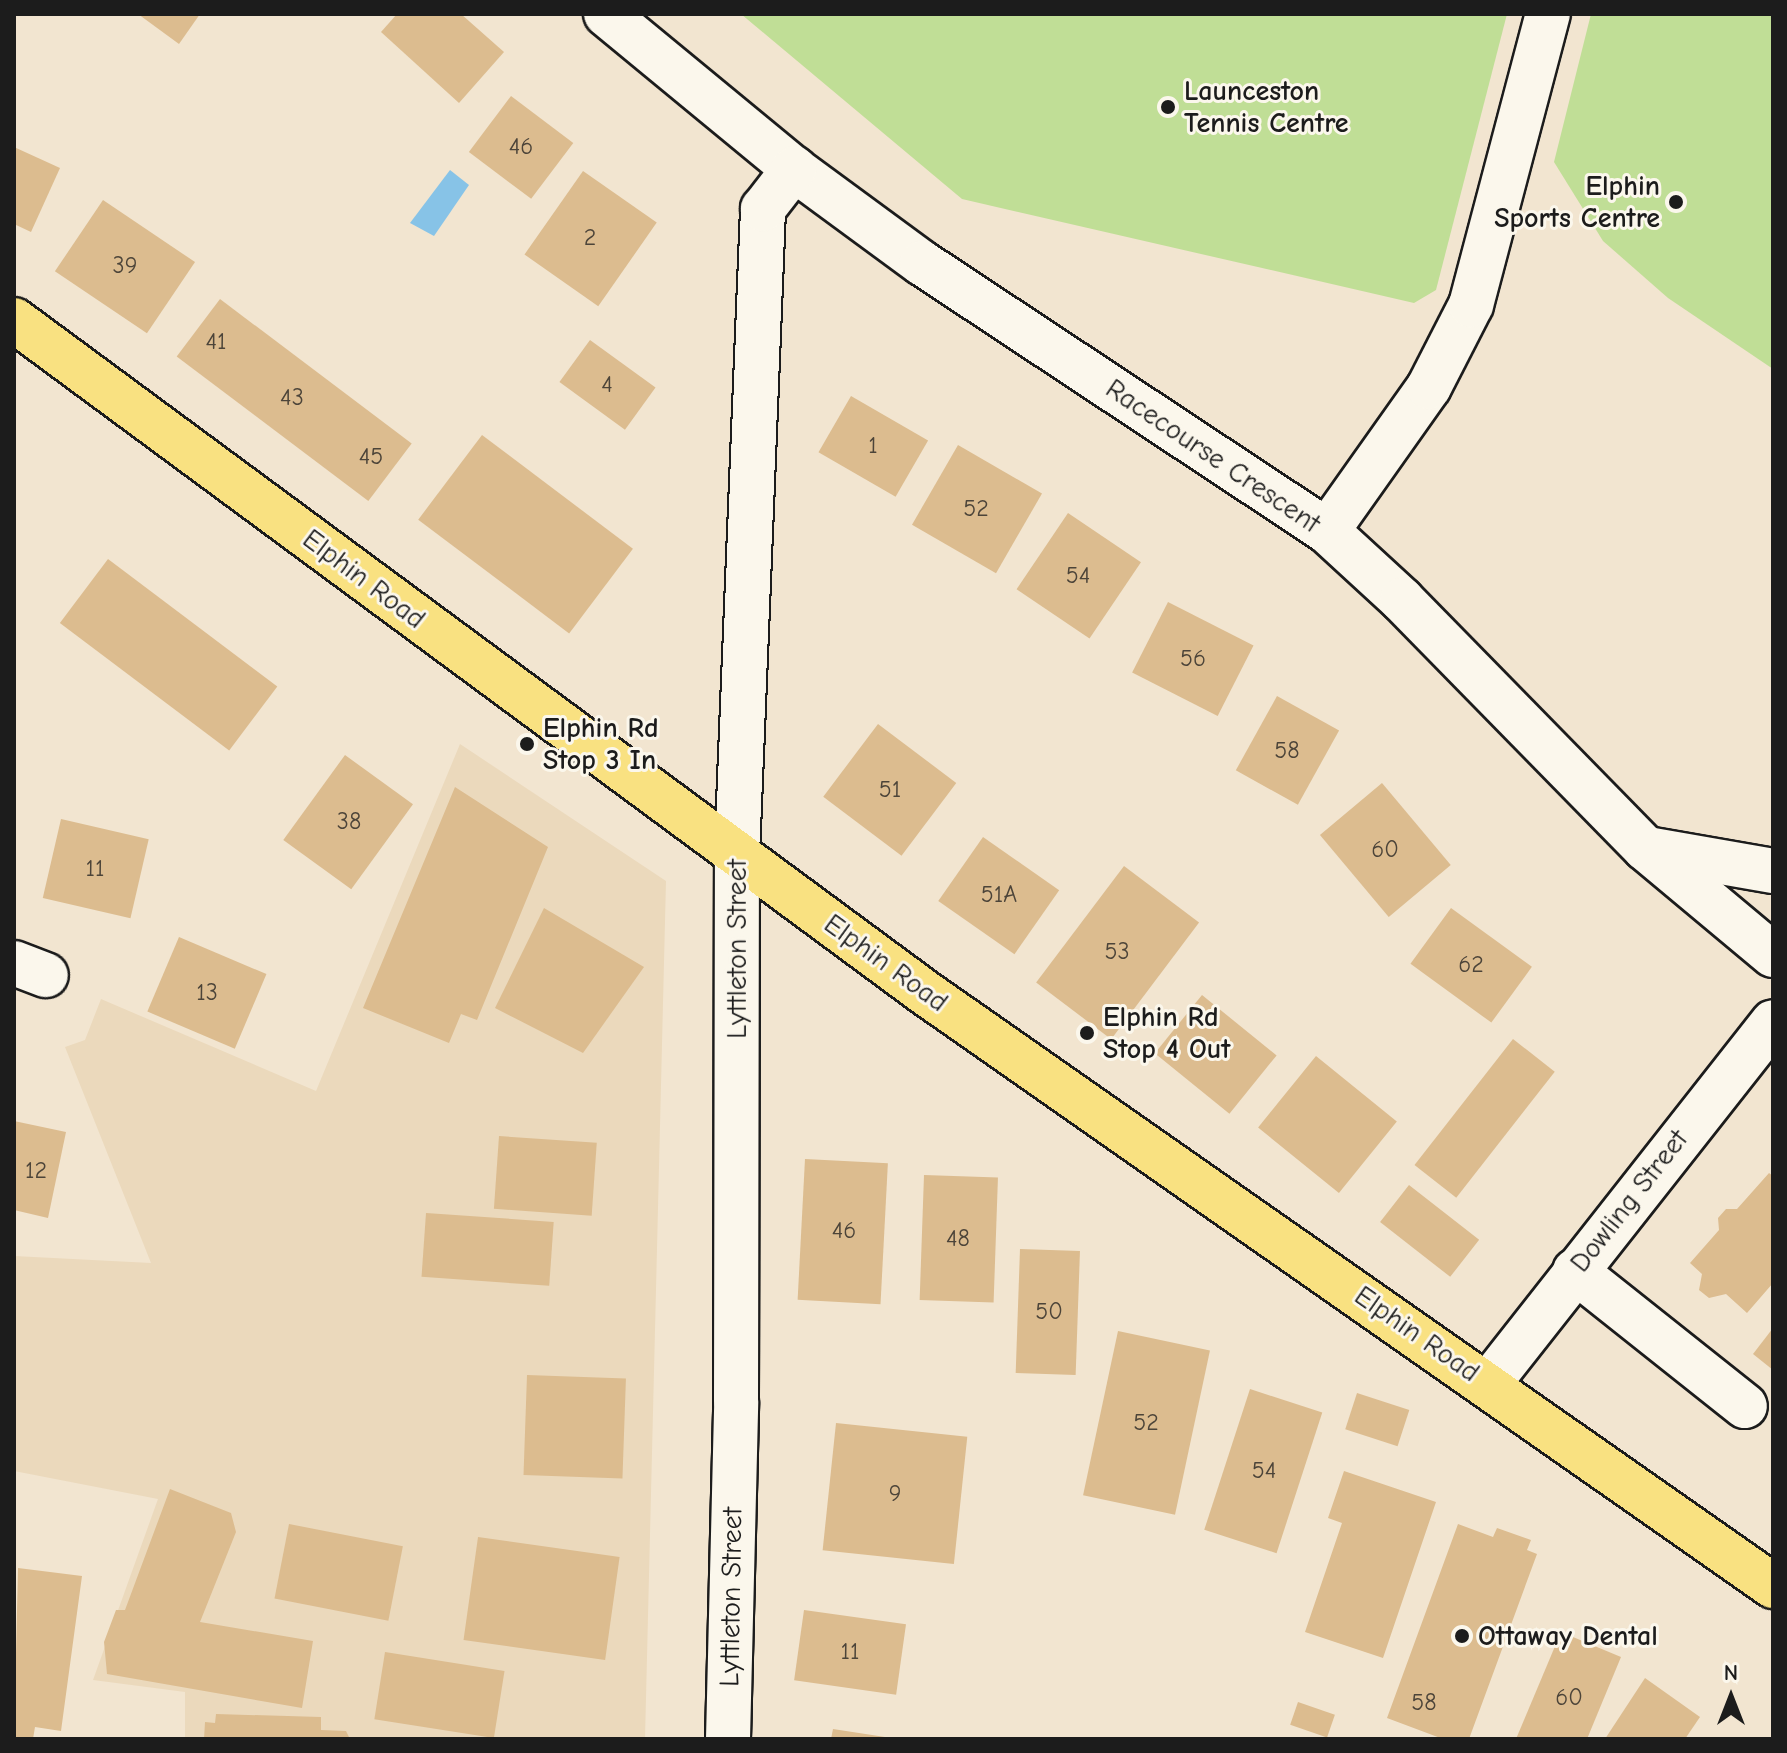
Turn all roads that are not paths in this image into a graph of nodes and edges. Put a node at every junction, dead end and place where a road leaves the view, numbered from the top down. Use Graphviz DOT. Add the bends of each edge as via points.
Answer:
graph roads {
  1 [pos="606,14"];
  2 [pos="1548,14"];
  3 [pos="794,169"];
  4 [pos="14,320"];
  5 [pos="1327,531"];
  6 [pos="1645,848"];
  7 [pos="737,854"];
  8 [pos="1773,871"];
  9 [pos="1773,955"];
  10 [pos="1773,1022"];
  11 [pos="1575,1271"];
  12 [pos="1489,1383"];
  13 [pos="1745,1406"];
  14 [pos="1773,1586"];
  15 [pos="728,1739"];
  1 -- 3 [label="street, Racecourse Crescent"];
  2 -- 5 [label="street" via="1471,305 1429,387"];
  3 -- 5 [label="street, Racecourse Crescent" via="922,263"];
  3 -- 7 [label="street, Lyttleton Street" via="763,209"];
  4 -- 7 [label="highway, Elphin Road"];
  5 -- 6 [label="street, Racecourse Crescent" via="1402,600"];
  6 -- 8 [label="street"];
  6 -- 9 [label="street, Racecourse Crescent"];
  7 -- 12 [label="highway, Elphin Road" via="1043,1077"];
  7 -- 15 [label="street, Lyttleton Street" via="736,1401"];
  10 -- 11 [label="street, Dowling Street"];
  11 -- 12 [label="street, Dowling Street"];
  11 -- 13 [label="street"];
  12 -- 14 [label="highway, Elphin Road"];
}
